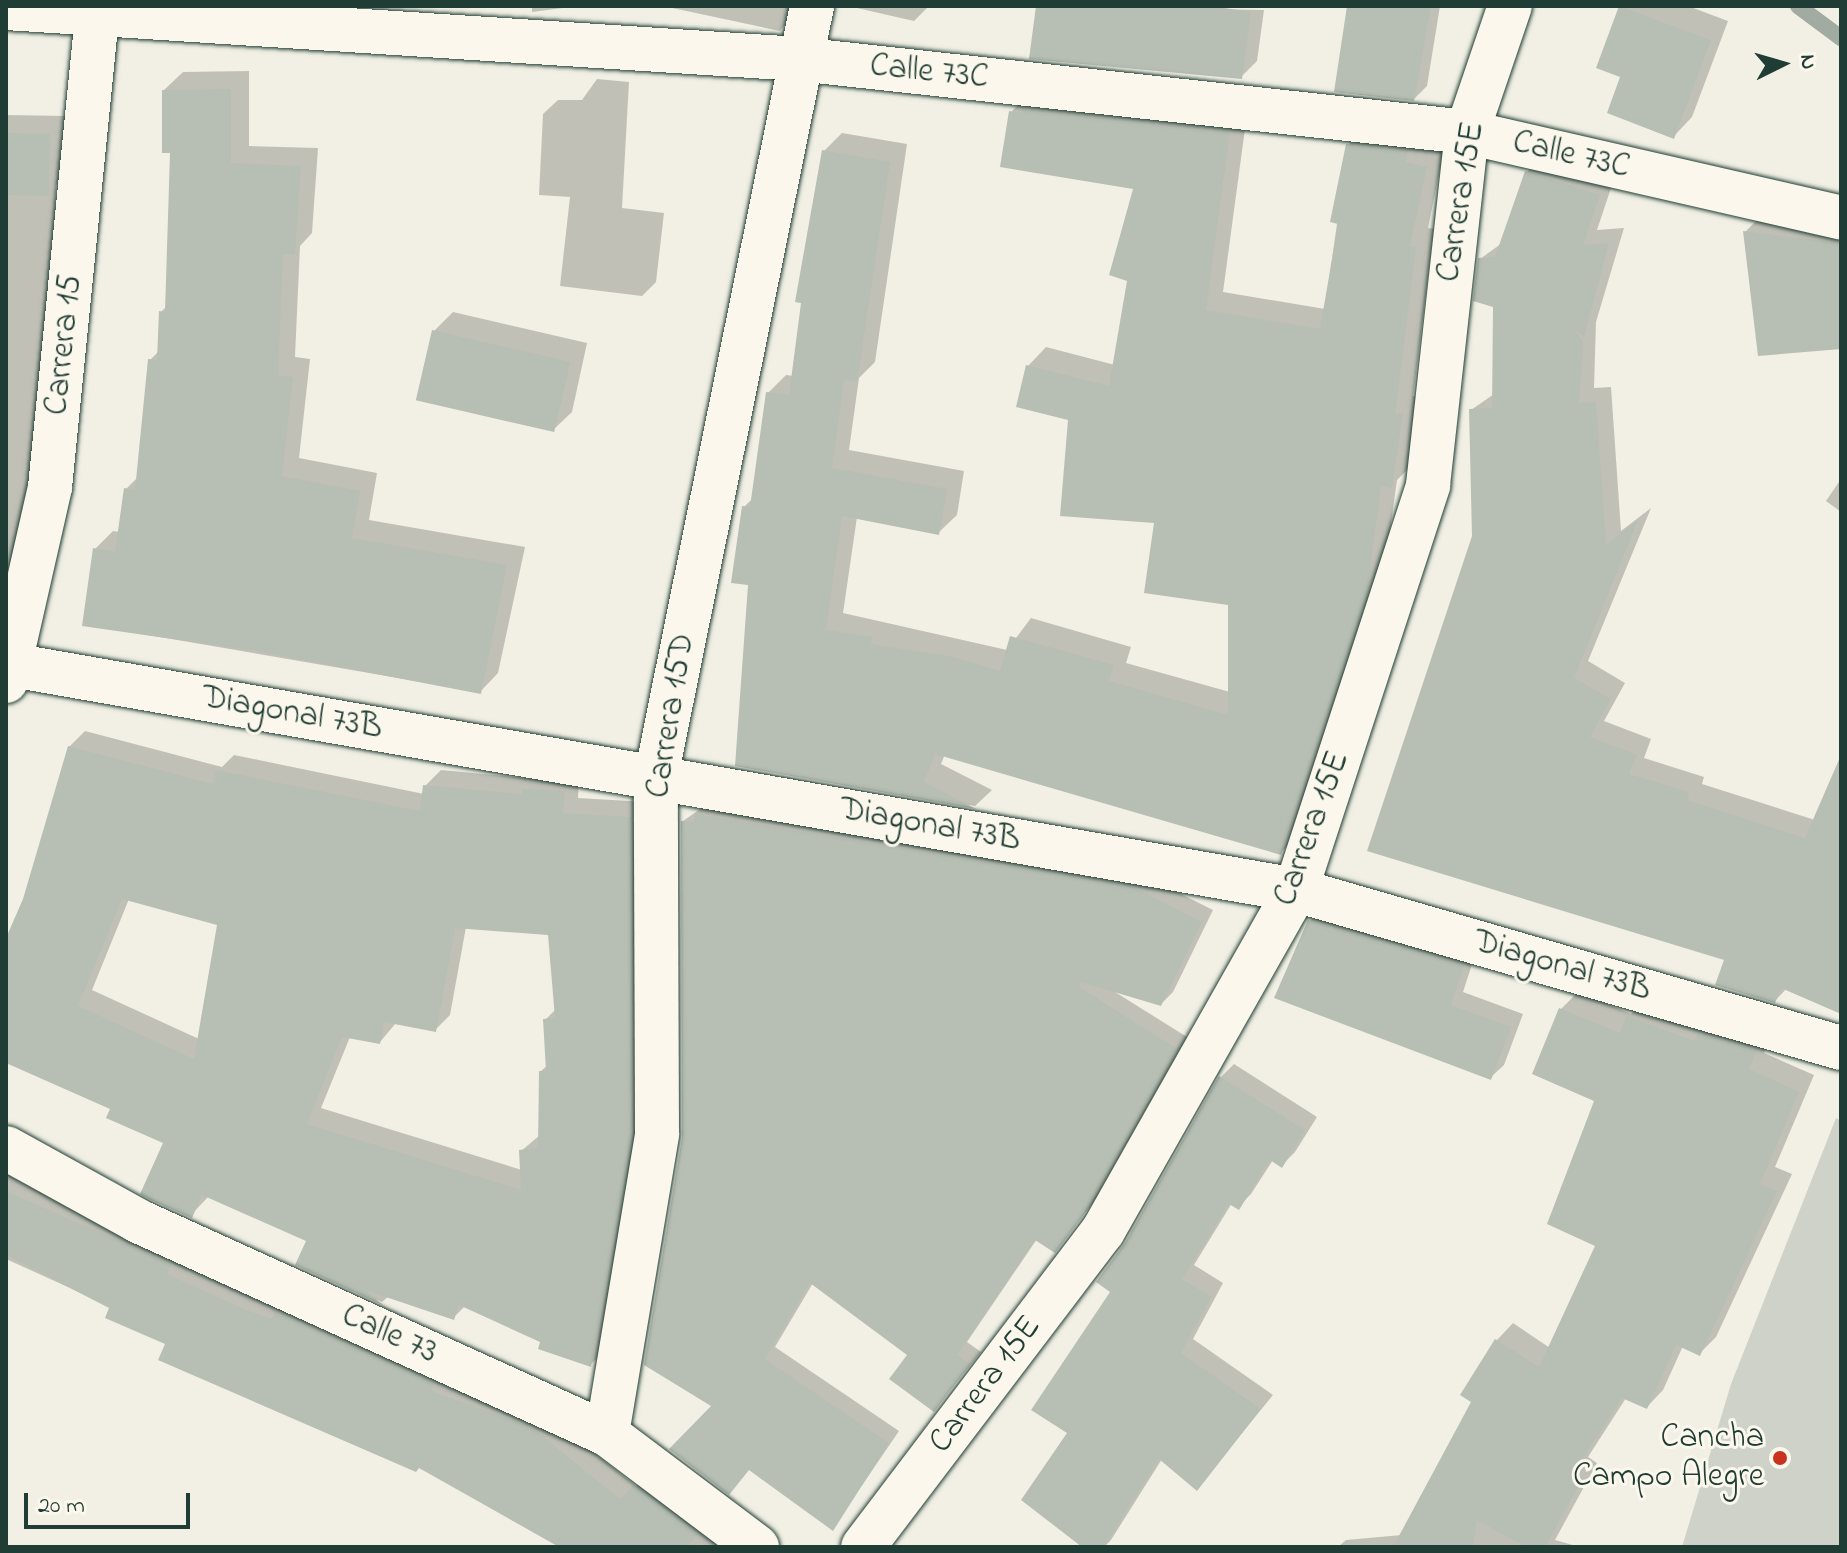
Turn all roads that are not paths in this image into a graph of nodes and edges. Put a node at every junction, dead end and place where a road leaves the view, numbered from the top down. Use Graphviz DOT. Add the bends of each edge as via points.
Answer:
graph roads {
  1 [pos="812,6"];
  2 [pos="1510,6"];
  3 [pos="6,8"];
  4 [pos="98,10"];
  5 [pos="798,59"];
  6 [pos="1467,132"];
  7 [pos="1841,218"];
  8 [pos="8,670"];
  9 [pos="656,777"];
  10 [pos="1296,890"];
  11 [pos="1841,1048"];
  12 [pos="6,1148"];
  13 [pos="607,1434"];
  14 [pos="757,1547"];
  15 [pos="863,1547"];
  1 -- 5 [label="street, Carrera 15D"];
  2 -- 6 [label="street, Carrera 15E"];
  3 -- 4 [label="street, Calle 73C"];
  4 -- 5 [label="street, Calle 73C"];
  4 -- 8 [label="street, Carrera 15" via="50,487"];
  5 -- 6 [label="street, Calle 73C"];
  5 -- 9 [label="street, Carrera 15D"];
  6 -- 7 [label="street, Calle 73C"];
  6 -- 10 [label="street, Carrera 15E" via="1428,485"];
  8 -- 9 [label="street, Diagonal 73B"];
  9 -- 10 [label="street, Diagonal 73B"];
  9 -- 13 [label="street, Carrera 15D" via="657,1134"];
  10 -- 11 [label="street, Diagonal 73B"];
  10 -- 15 [label="street, Carrera 15E" via="1103,1231"];
  12 -- 13 [label="street, Calle 73" via="138,1221"];
  13 -- 14 [label="street, Calle 73"];
}
